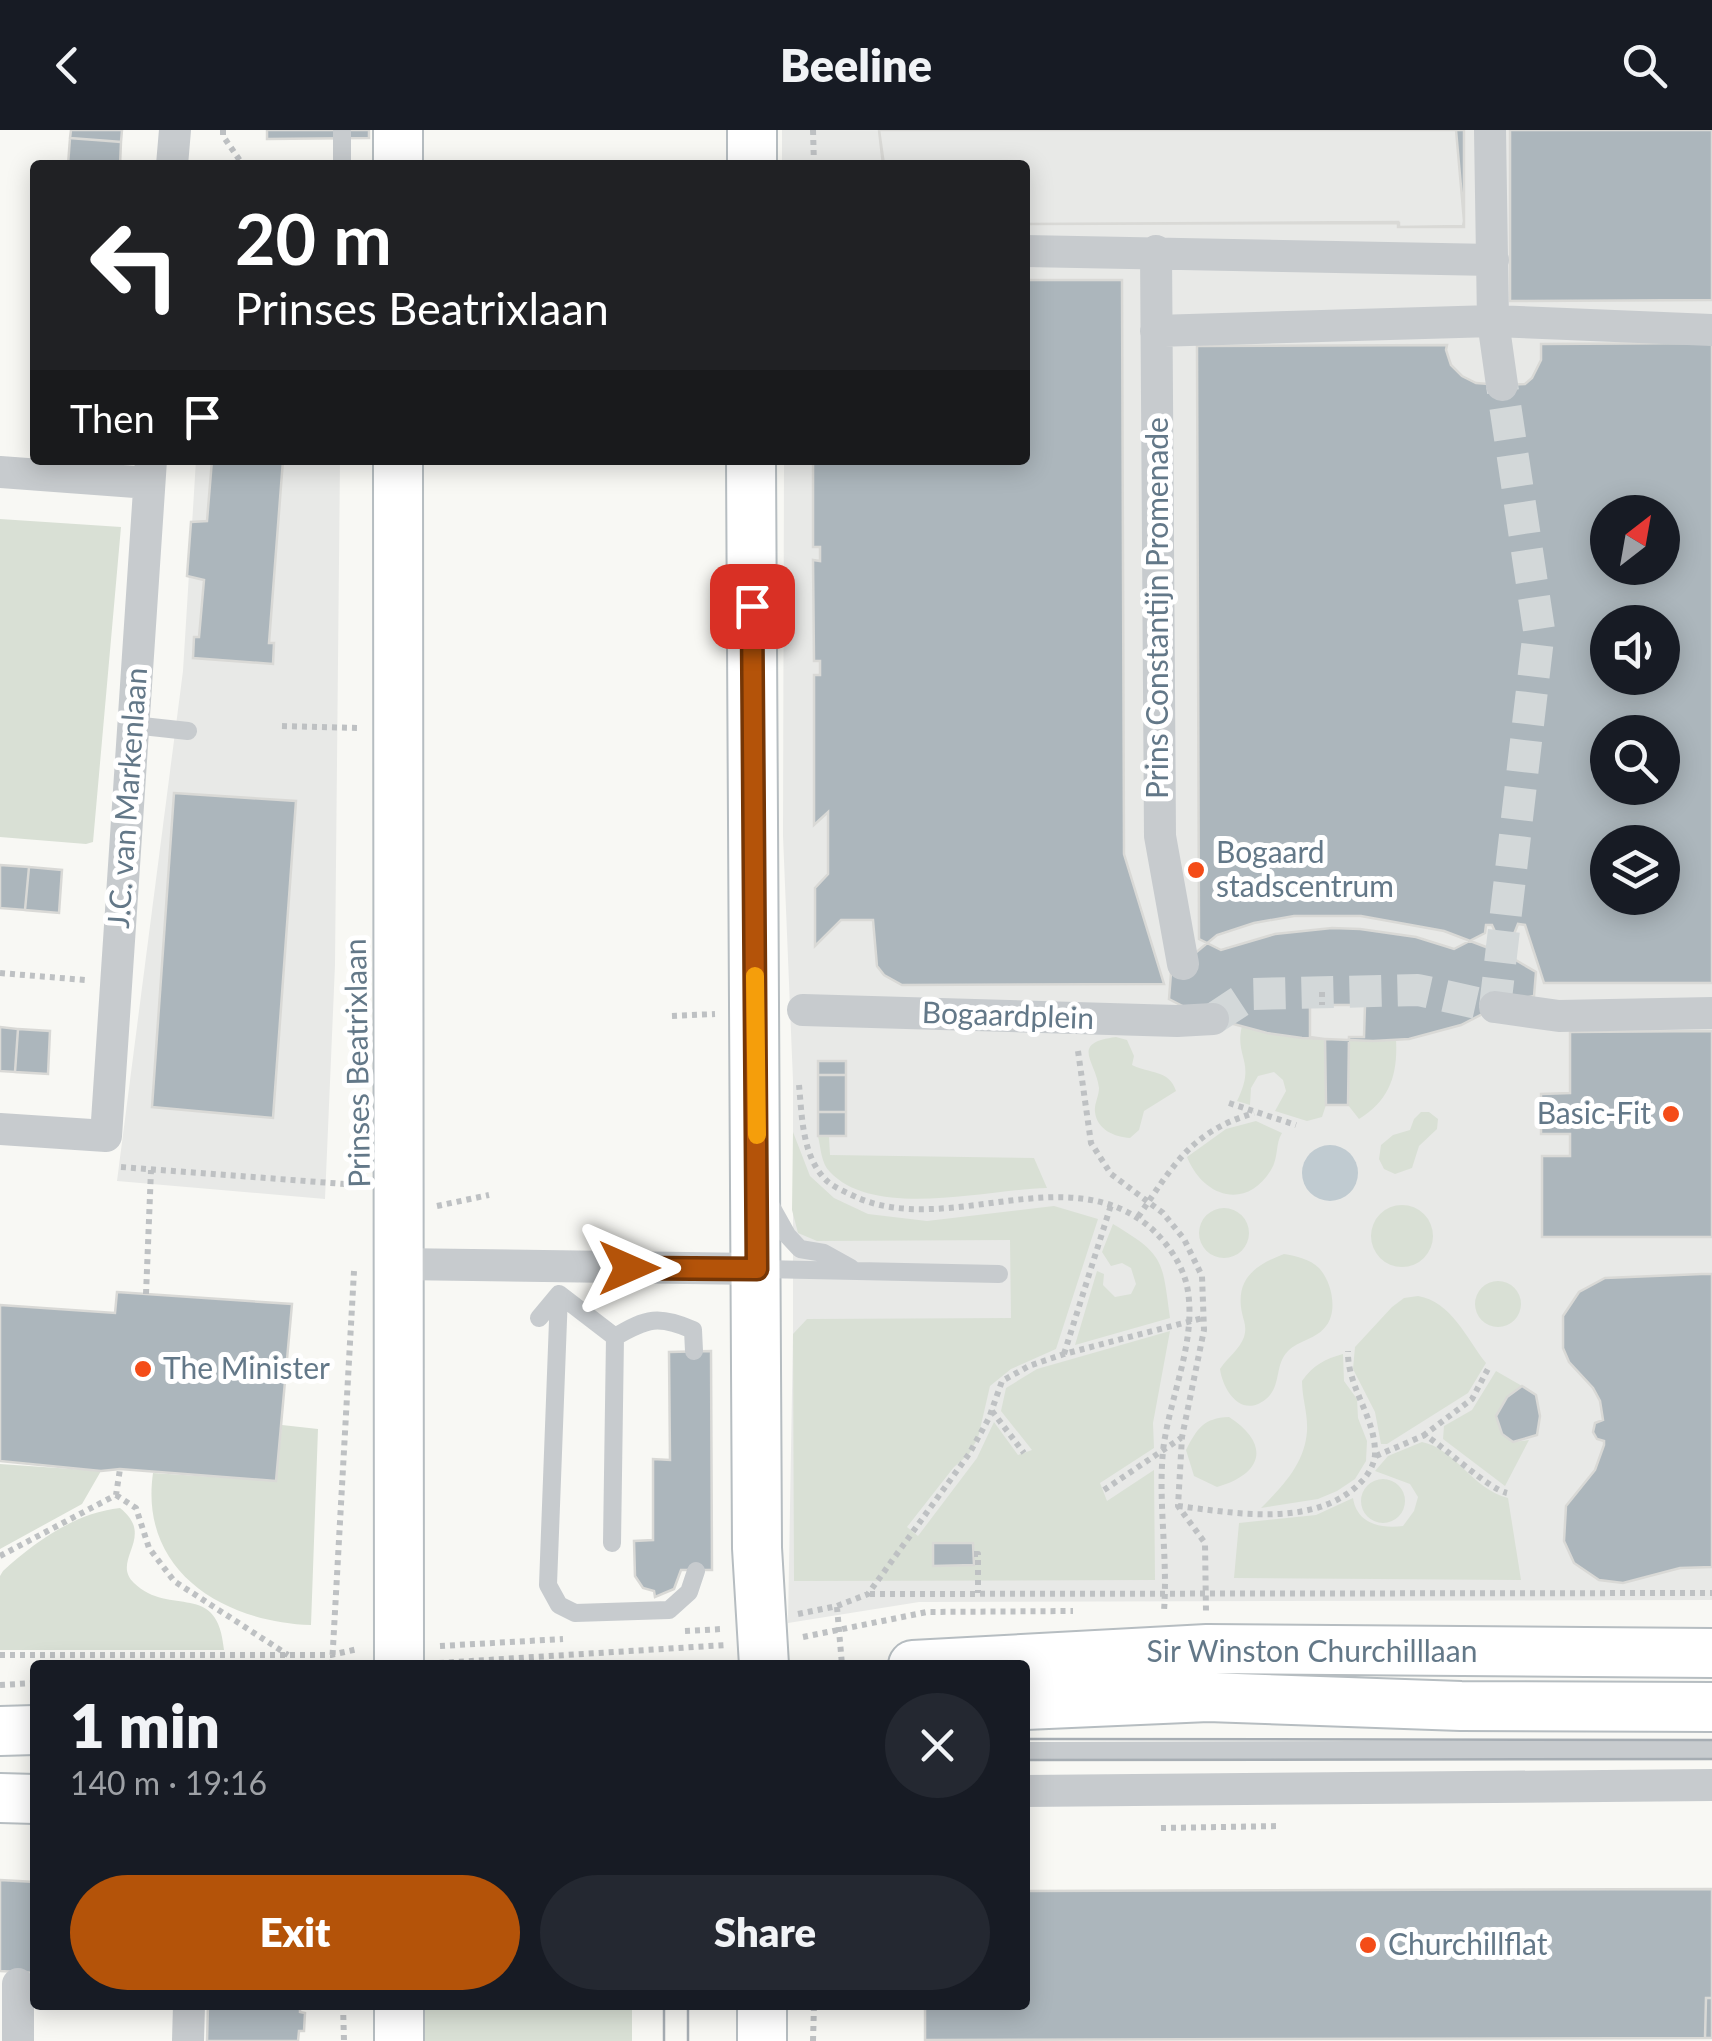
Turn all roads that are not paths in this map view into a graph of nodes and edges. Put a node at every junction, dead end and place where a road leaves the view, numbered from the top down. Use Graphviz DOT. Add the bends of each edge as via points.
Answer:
graph roads {
  1 [pos="175,130"];
  2 [pos="342,130"];
  3 [pos="398,130"];
  4 [pos="752,130"];
  5 [pos="1490,130"];
  6 [pos="172,160"];
  7 [pos="342,160"];
  8 [pos="398,160"];
  9 [pos="752,160"];
  10 [pos="1030,251"];
  11 [pos="1156,251"];
  12 [pos="1493,260"];
  13 [pos="1493,320"];
  14 [pos="1712,330"];
  15 [pos="1156,331"];
  16 [pos="1502,384"];
  17 [pos="398,465"];
  18 [pos="751,465"];
  19 [pos="150,471"];
  20 [pos="0,472"];
  21 [pos="133,726"];
  22 [pos="188,731"];
  23 [pos="1182,964"];
  24 [pos="1495,1007"];
  25 [pos="803,1010"];
  26 [pos="1712,1013"];
  27 [pos="1213,1019"];
  28 [pos="0,1129"];
  29 [pos="757,1182"];
  30 [pos="376,1265"];
  31 [pos="757,1269"];
  32 [pos="856,1271"];
  33 [pos="999,1274"];
  34 [pos="558,1281"];
  35 [pos="539,1318"];
  36 [pos="615,1337"];
  37 [pos="694,1351"];
  38 [pos="612,1543"];
  39 [pos="696,1571"];
  40 [pos="1712,1653"];
  41 [pos="764,1654"];
  42 [pos="411,1659"];
  43 [pos="1005,1660"];
  44 [pos="1030,1705"];
  45 [pos="1712,1707"];
  46 [pos="30,1730"];
  47 [pos="0,1731"];
  48 [pos="1712,1748"];
  49 [pos="1030,1751"];
  50 [pos="1712,1785"];
  51 [pos="1030,1791"];
  52 [pos="0,1798"];
  53 [pos="30,1799"];
  54 [pos="18,1984"];
  55 [pos="189,2010"];
  56 [pos="399,2010"];
  57 [pos="762,2010"];
  58 [pos="18,2041"];
  59 [pos="188,2041"];
  60 [pos="399,2041"];
  61 [pos="762,2041"];
  1 -- 6 [label="street"];
  2 -- 7 [label="lane"];
  3 -- 8 [label="main road"];
  4 -- 9 [label="main road"];
  5 -- 12 [label="street"];
  10 -- 11 [label="street"];
  11 -- 12 [label="street"];
  11 -- 15 [label="street, Prins Constantijn Promenade"];
  12 -- 13 [label="street"];
  13 -- 14 [label="street"];
  13 -- 15 [label="street"];
  13 -- 16 [label="street"];
  15 -- 23 [label="street, Prins Constantijn Promenade" via="1160,836"];
  17 -- 30 [label="main road, Prinses Beatrixlaan"];
  18 -- 29 [label="main road"];
  19 -- 20 [label="street"];
  19 -- 21 [label="street, J.C. van Markenlaan"];
  21 -- 22 [label="lane"];
  21 -- 28 [label="street, J.C. van Markenlaan" via="111,1151"];
  24 -- 26 [label="street" via="1559,1016"];
  25 -- 27 [label="street, Bogaardplein"];
  29 -- 31 [label="main road"];
  29 -- 32 [label="lane" via="800,1249 824,1253"];
  30 -- 34 [label="street"];
  30 -- 42 [label="main road, Prinses Beatrixlaan"];
  31 -- 32 [label="lane"];
  31 -- 34 [label="street"];
  31 -- 41 [label="main road" via="757,1548"];
  32 -- 33 [label="lane"];
  34 -- 35 [label="lane"];
  34 -- 36 [label="lane"];
  34 -- 39 [label="lane" via="548,1585 559,1605 575,1613 669,1610 688,1592"];
  36 -- 37 [label="lane" via="657,1318 693,1330"];
  36 -- 38 [label="lane"];
  40 -- 43 [label="main road, Sir Winston Churchilllaan" via="1207,1649"];
  44 -- 45 [label="main road, Sir Winston Churchilllaan" via="1208,1697"];
  46 -- 47 [label="main road"];
  48 -- 49 [label="lane"];
  50 -- 51 [label="street"];
  52 -- 53 [label="main road"];
  54 -- 58 [label="street"];
  55 -- 59 [label="street"];
  56 -- 60 [label="main road"];
  57 -- 61 [label="main road"];
}
